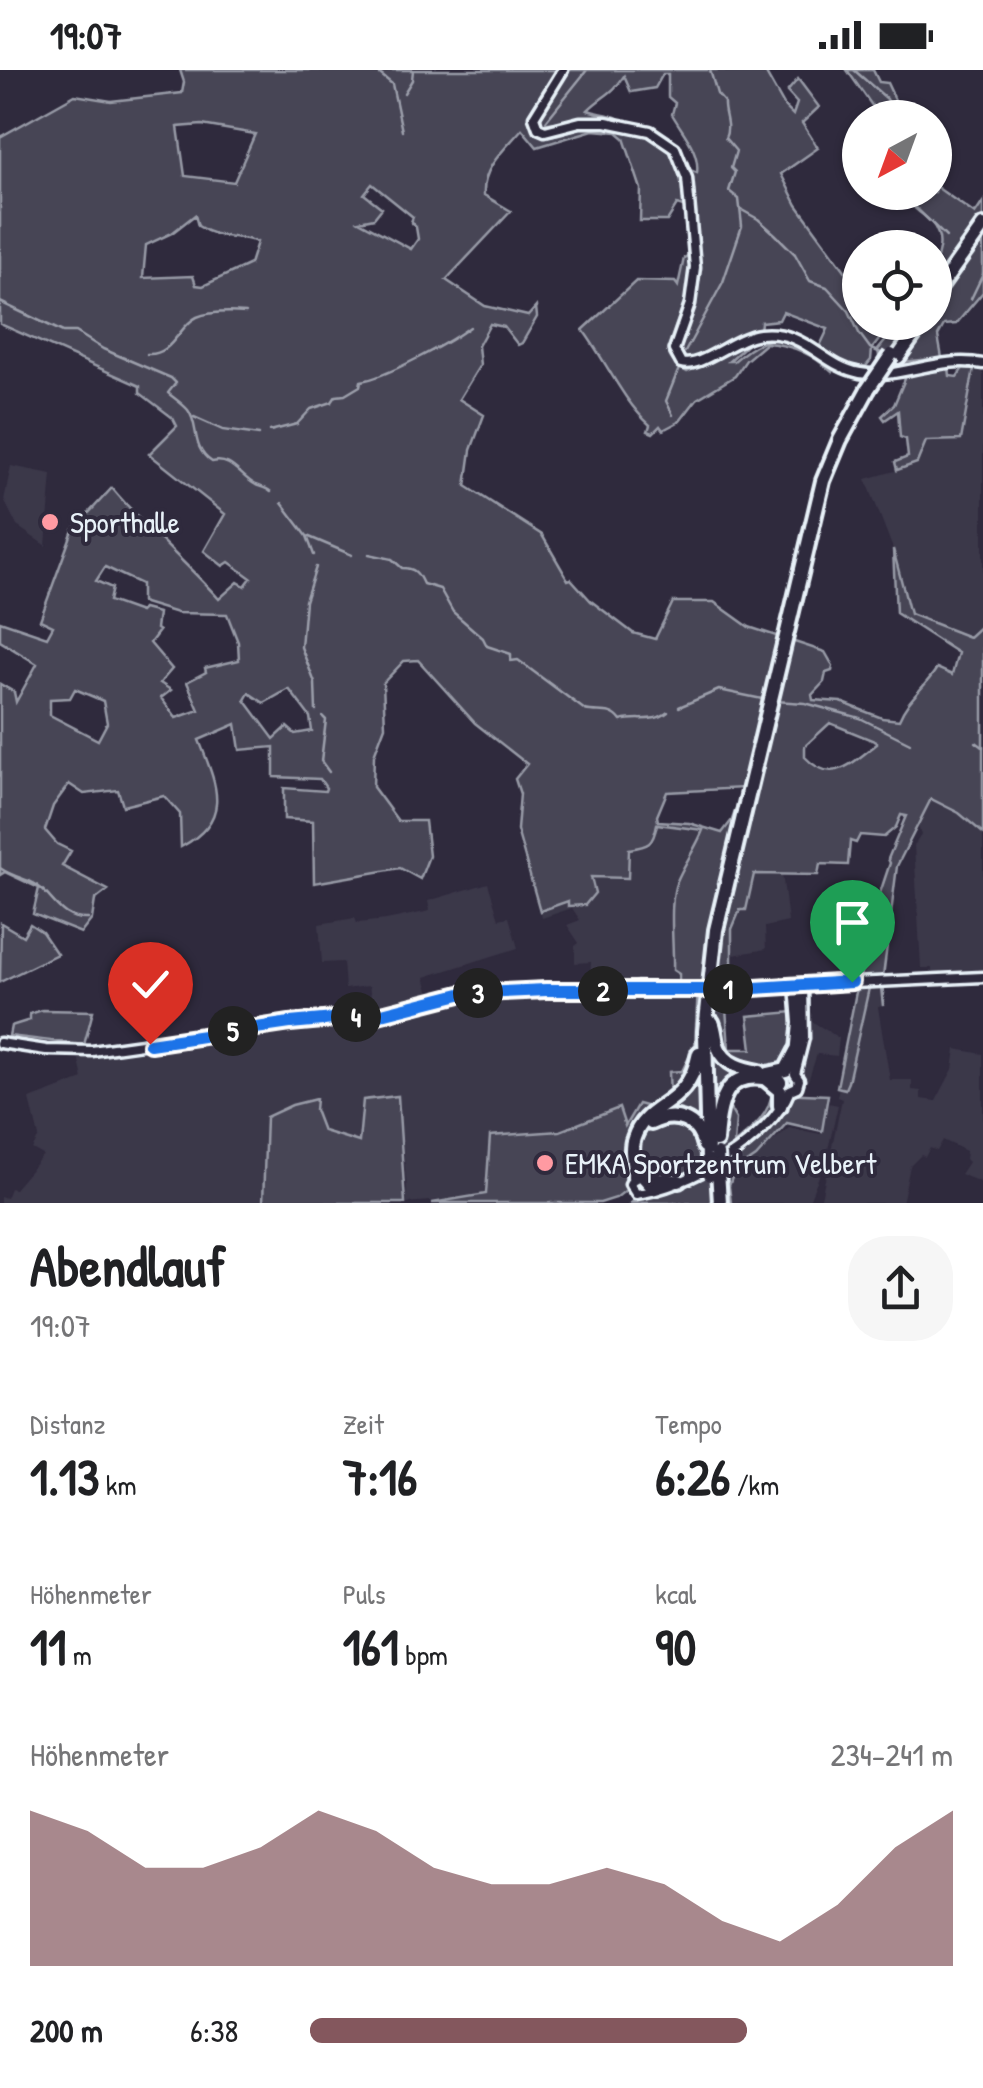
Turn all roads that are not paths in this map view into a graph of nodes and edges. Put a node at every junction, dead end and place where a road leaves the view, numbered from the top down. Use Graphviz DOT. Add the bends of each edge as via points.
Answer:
graph roads {
  1 [pos="563,70"];
  2 [pos="983,226"];
  3 [pos="983,239"];
  4 [pos="952,270"];
  5 [pos="952,282"];
  6 [pos="903,340"];
  7 [pos="908,340"];
  8 [pos="894,356"];
  9 [pos="983,364"];
  10 [pos="983,977"];
  11 [pos="799,985"];
  12 [pos="708,1027"];
  13 [pos="0,1043"];
  14 [pos="796,1051"];
  15 [pos="781,1079"];
  16 [pos="780,1106"];
  17 [pos="714,1160"];
  18 [pos="641,1178"];
  19 [pos="678,1181"];
  20 [pos="712,1203"];
  21 [pos="720,1203"];
  1 -- 9 [label="main road" via="534,118 538,128 596,121 650,131 675,148 684,166 695,267 674,350 682,363 696,364 738,338 771,334 798,339 858,372 882,375 944,361"];
  2 -- 4 [label="highway"];
  3 -- 5 [label="highway"];
  6 -- 8 [label="highway"];
  7 -- 8 [label="highway"];
  8 -- 12 [label="highway, bridge" via="829,484 759,757"];
  10 -- 11 [label="main road"];
  11 -- 13 [label="main road, bridge" via="460,994 378,1015 92,1051"];
  11 -- 14 [label="main road"];
  11 -- 15 [label="main road" via="804,1038"];
  12 -- 15 [label="highway" via="728,1060"];
  12 -- 17 [label="highway"];
  12 -- 17 [label="highway"];
  12 -- 18 [label="highway" via="686,1087 634,1135"];
  14 -- 15 [label="main road"];
  14 -- 15 [label="highway"];
  15 -- 16 [label="main road"];
  15 -- 16 [label="highway"];
  15 -- 17 [label="highway" via="742,1078 725,1092"];
  16 -- 19 [label="main road" via="729,1157"];
  17 -- 18 [label="highway" via="694,1126 668,1116 652,1122 637,1146"];
  17 -- 20 [label="highway"];
  17 -- 21 [label="highway"];
  18 -- 19 [label="highway"];
  18 -- 19 [label="main road" via="662,1188"];
}
